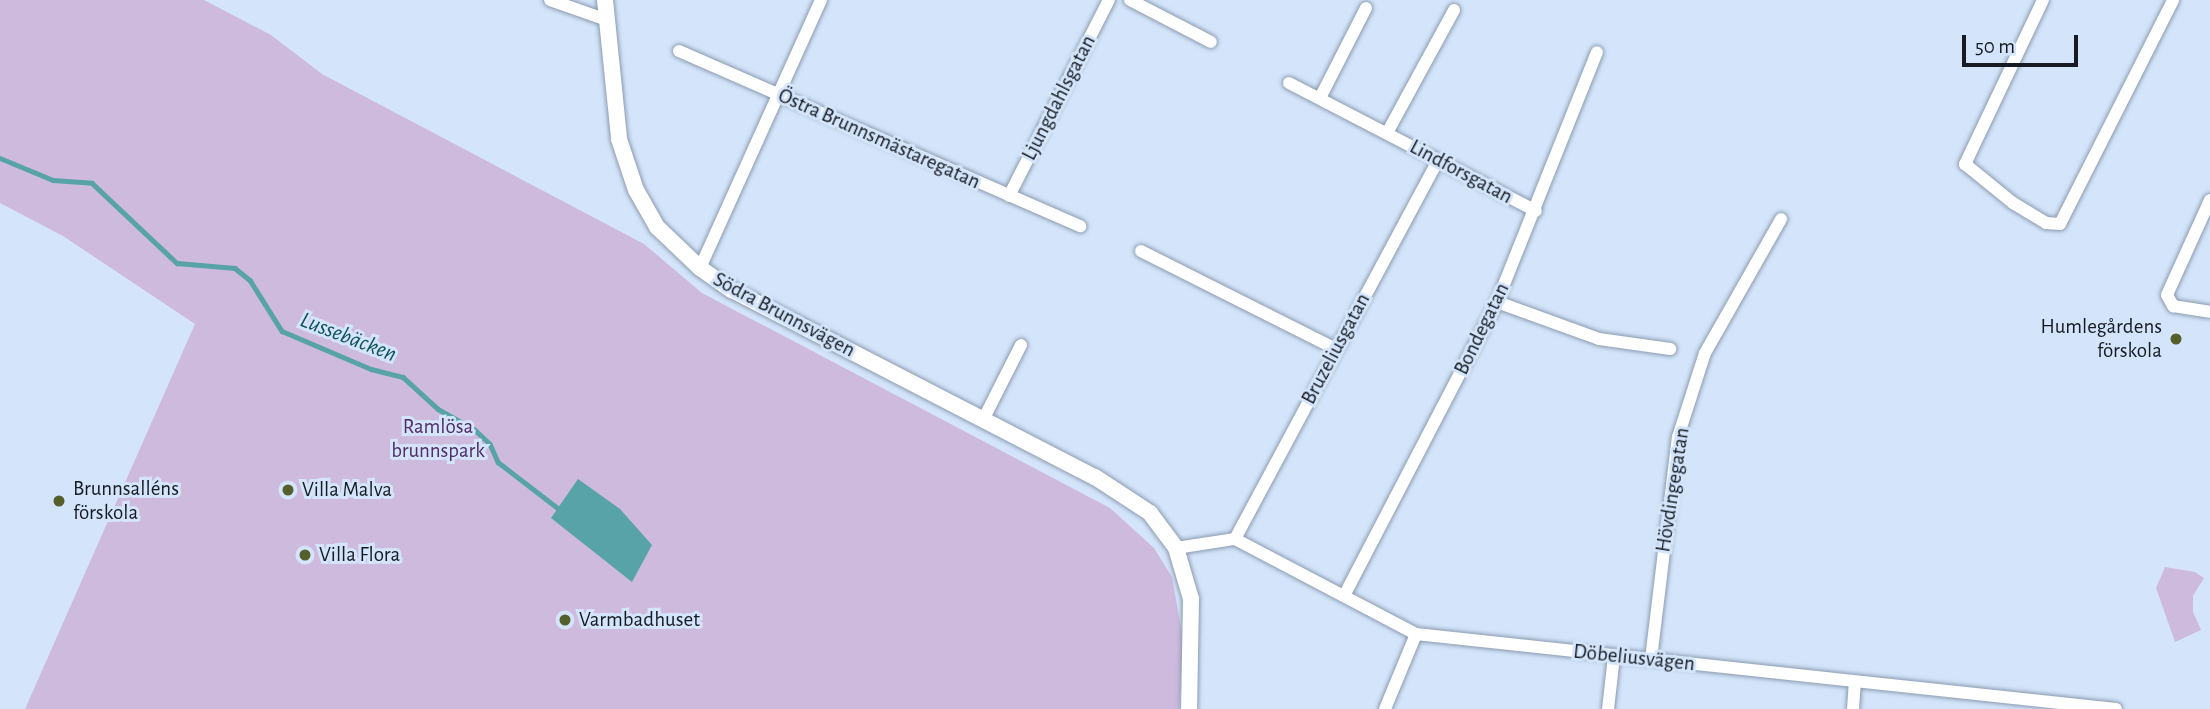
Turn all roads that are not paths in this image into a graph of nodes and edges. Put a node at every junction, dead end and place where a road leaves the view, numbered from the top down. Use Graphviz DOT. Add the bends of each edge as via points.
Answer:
graph roads {
  1 [pos="550,0"];
  2 [pos="605,0"];
  3 [pos="821,0"];
  4 [pos="1109,0"];
  5 [pos="1130,0"];
  6 [pos="2043,0"];
  7 [pos="2173,0"];
  8 [pos="1366,8"];
  9 [pos="1454,10"];
  10 [pos="607,20"];
  11 [pos="1211,42"];
  12 [pos="679,51"];
  13 [pos="1597,52"];
  14 [pos="1289,83"];
  15 [pos="780,95"];
  16 [pos="1320,98"];
  17 [pos="1387,133"];
  18 [pos="1437,160"];
  19 [pos="1009,196"];
  20 [pos="2210,200"];
  21 [pos="1536,211"];
  22 [pos="1781,219"];
  23 [pos="1080,226"];
  24 [pos="1141,251"];
  25 [pos="700,268"];
  26 [pos="1497,302"];
  27 [pos="2210,312"];
  28 [pos="1021,345"];
  29 [pos="1336,349"];
  30 [pos="1670,349"];
  31 [pos="983,420"];
  32 [pos="1235,539"];
  33 [pos="1176,548"];
  34 [pos="1344,596"];
  35 [pos="1416,634"];
  36 [pos="1614,656"];
  37 [pos="1651,659"];
  38 [pos="1855,682"];
  39 [pos="2100,708"];
  40 [pos="1189,709"];
  41 [pos="1385,709"];
  42 [pos="1608,709"];
  43 [pos="1853,709"];
  44 [pos="2116,709"];
  1 -- 10 [label="street"];
  2 -- 10 [label="street, Södra Brunnsvägen"];
  3 -- 15 [label="street"];
  4 -- 19 [label="street, Ljungdahlsgatan"];
  5 -- 11 [label="street"];
  6 -- 7 [label="street" via="1965,164 2013,203 2046,223 2060,224"];
  8 -- 16 [label="street"];
  9 -- 17 [label="street, Lindforsgatan"];
  10 -- 25 [label="street, Södra Brunnsvägen" via="619,139 627,167 657,227"];
  12 -- 15 [label="street, Östra Brunnsmästaregatan"];
  13 -- 21 [label="street, Bondegatan"];
  14 -- 16 [label="street, Lindforsgatan"];
  15 -- 19 [label="street, Östra Brunnsmästaregatan"];
  15 -- 25 [label="street"];
  16 -- 17 [label="street, Lindforsgatan"];
  17 -- 18 [label="street, Lindforsgatan"];
  18 -- 21 [label="street, Lindforsgatan"];
  18 -- 29 [label="street, Bruzeliusgatan"];
  19 -- 23 [label="street, Östra Brunnsmästaregatan"];
  20 -- 27 [label="street" via="2167,295 2173,306"];
  21 -- 26 [label="street, Bondegatan"];
  22 -- 37 [label="street, Hövdingegatan" via="1704,354 1678,437"];
  24 -- 29 [label="street"];
  25 -- 31 [label="street, Södra Brunnsvägen" via="732,290"];
  26 -- 30 [label="street" via="1599,339"];
  26 -- 34 [label="street, Bondegatan"];
  28 -- 31 [label="street"];
  29 -- 32 [label="street, Bruzeliusgatan"];
  31 -- 33 [label="street, Södra Brunnsvägen" via="1135,502"];
  32 -- 33 [label="street"];
  32 -- 34 [label="street, Döbeliusvägen"];
  33 -- 40 [label="street, Södra Brunnsvägen" via="1191,599"];
  34 -- 35 [label="street, Döbeliusvägen"];
  35 -- 36 [label="street, Döbeliusvägen"];
  35 -- 41 [label="street"];
  36 -- 37 [label="street, Döbeliusvägen"];
  36 -- 42 [label="street"];
  37 -- 38 [label="street, Döbeliusvägen"];
  38 -- 39 [label="street, Döbeliusvägen"];
  38 -- 43 [label="street"];
  39 -- 44 [label="street, Döbeliusvägen"];
}
